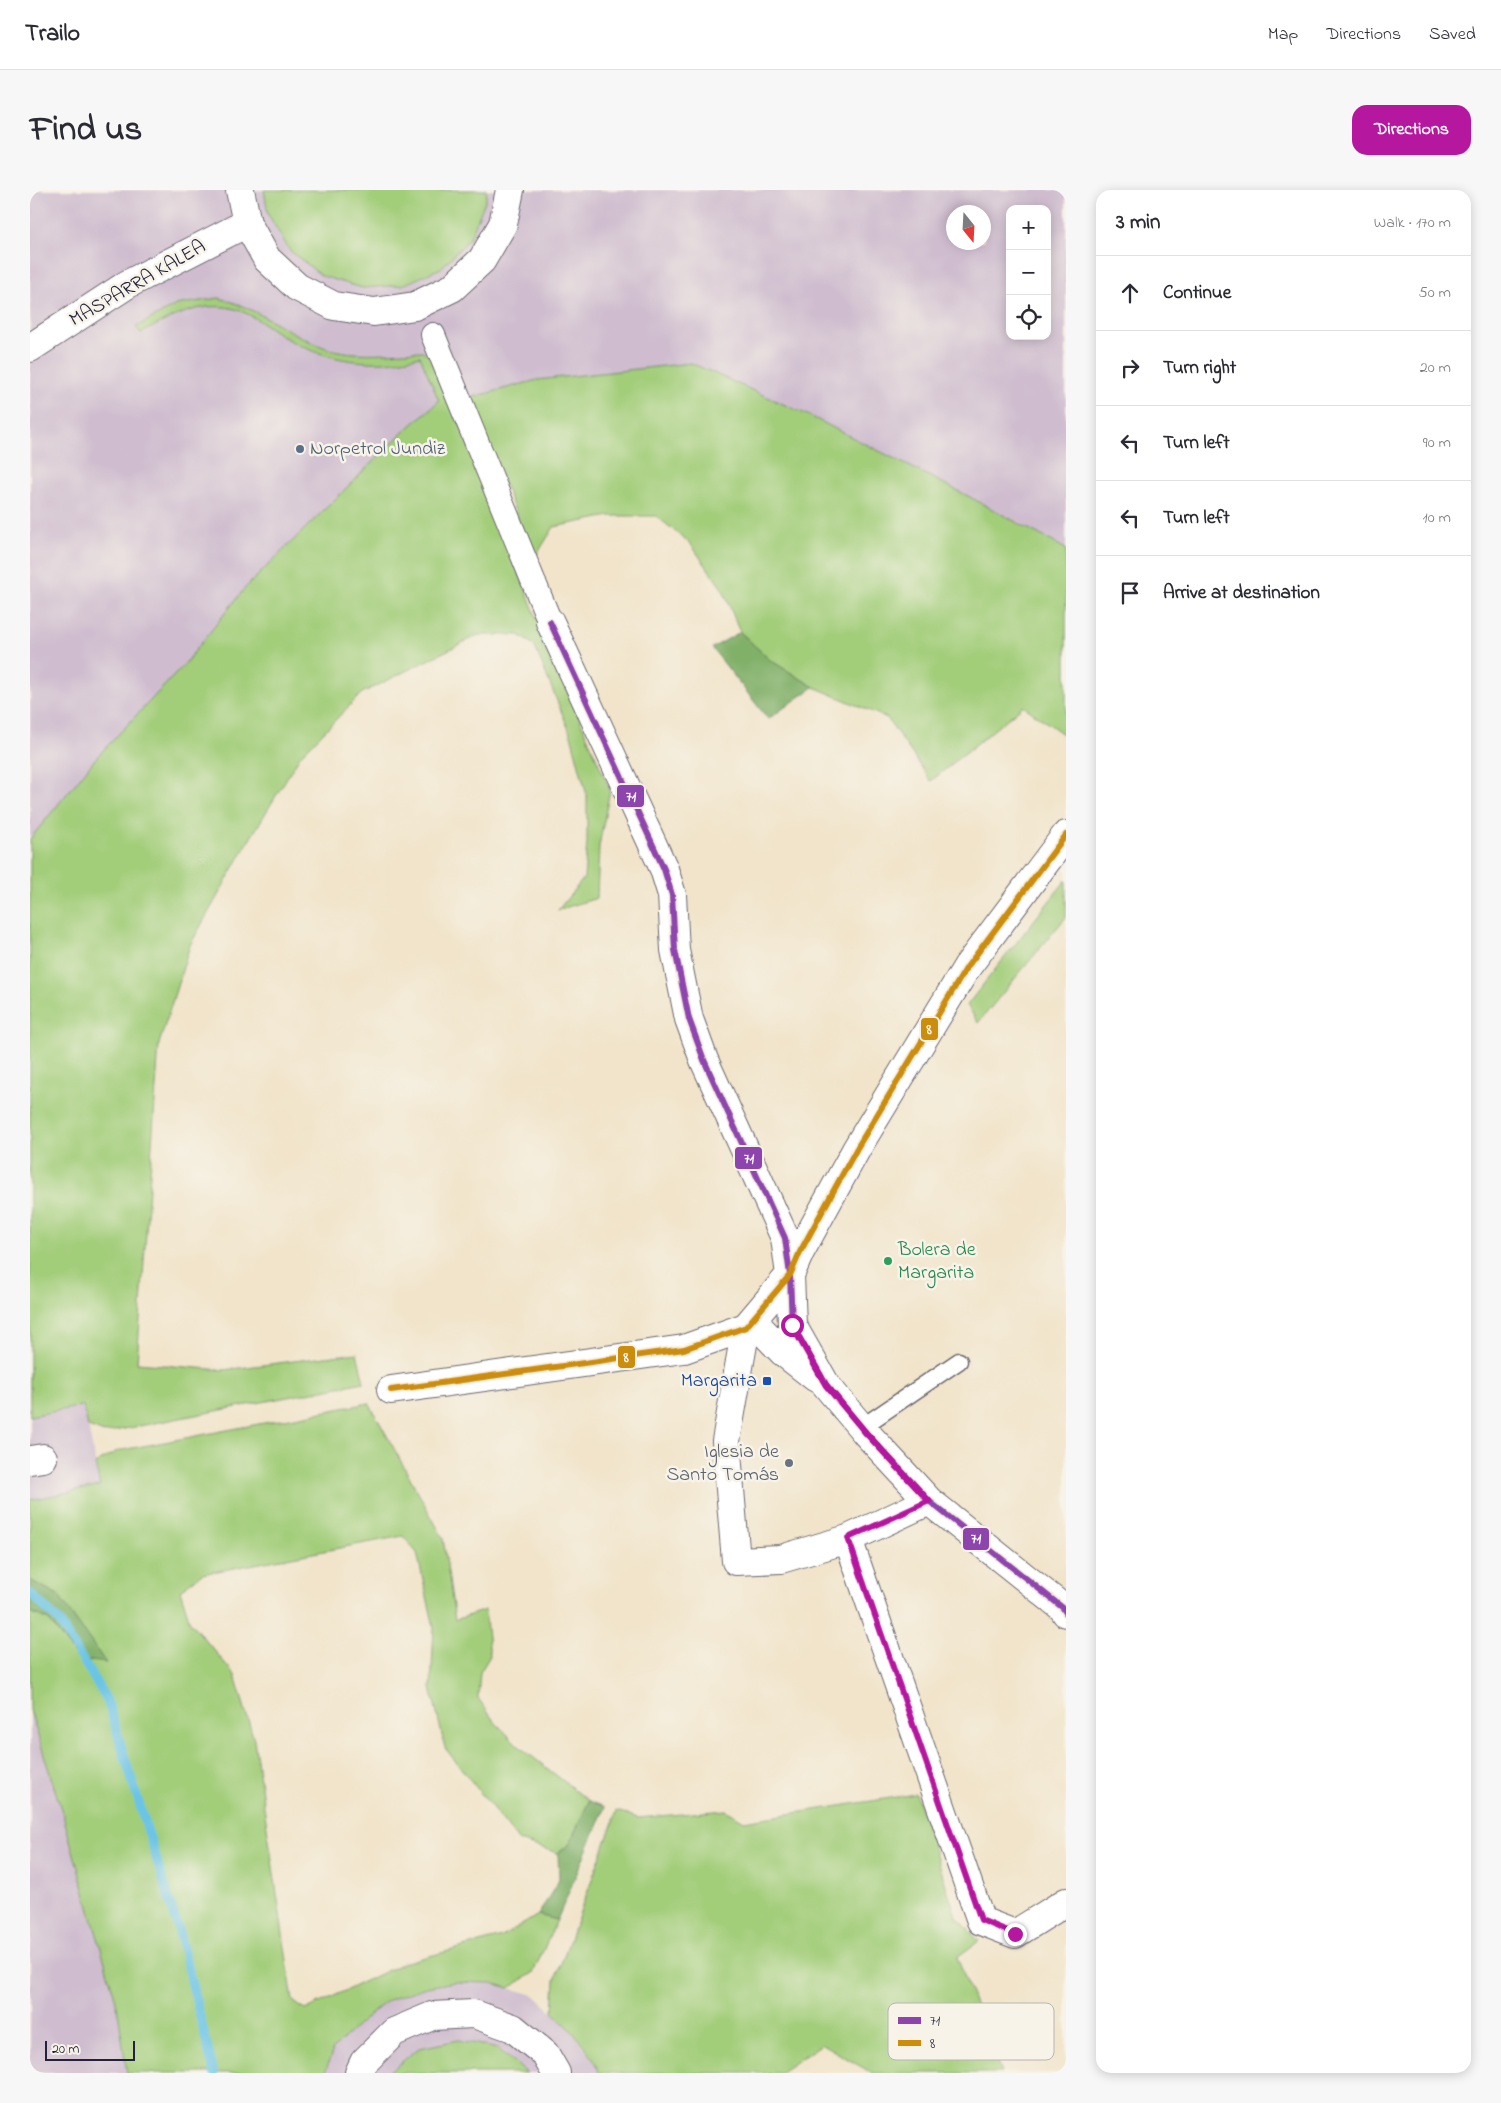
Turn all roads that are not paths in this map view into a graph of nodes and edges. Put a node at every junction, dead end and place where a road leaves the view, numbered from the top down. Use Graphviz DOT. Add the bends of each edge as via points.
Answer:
graph roads {
  1 [pos="240,190"];
  2 [pos="510,190"];
  3 [pos="247,222"];
  4 [pos="433,335"];
  5 [pos="30,348"];
  6 [pos="550,622"];
  7 [pos="1066,835"];
  8 [pos="790,1275"];
  9 [pos="749,1324"];
  10 [pos="959,1361"];
  11 [pos="826,1385"];
  12 [pos="391,1390"];
  13 [pos="862,1427"];
  14 [pos="929,1501"];
  15 [pos="848,1538"];
  16 [pos="1066,1613"];
  17 [pos="1066,1902"];
  18 [pos="359,2073"];
  19 [pos="556,2073"];
  1 -- 3 [label="street"];
  2 -- 3 [label="street" via="503,224 482,260 452,288 415,306 374,312 334,306 297,287 267,259"];
  3 -- 5 [label="street, MASPARRA KALEA" via="128,284"];
  4 -- 6 [label="street"];
  6 -- 8 [label="street" via="664,869 672,895 675,950 689,1019 704,1060 785,1238"];
  7 -- 8 [label="street" via="967,967 858,1148"];
  8 -- 9 [label="street"];
  8 -- 11 [label="street" via="792,1325"];
  9 -- 11 [label="street"];
  9 -- 12 [label="street" via="684,1349"];
  9 -- 15 [label="street" via="726,1441 736,1561 781,1558"];
  10 -- 13 [label="lane"];
  11 -- 13 [label="street"];
  13 -- 14 [label="street"];
  14 -- 15 [label="street"];
  14 -- 16 [label="street"];
  15 -- 17 [label="street" via="981,1920 1015,1934"];
  18 -- 19 [label="street" via="364,2062 394,2032 432,2016 474,2014 514,2028 545,2054"];
}
